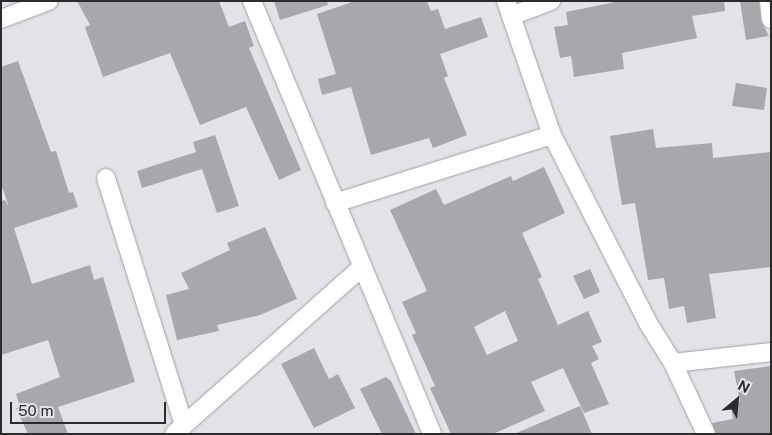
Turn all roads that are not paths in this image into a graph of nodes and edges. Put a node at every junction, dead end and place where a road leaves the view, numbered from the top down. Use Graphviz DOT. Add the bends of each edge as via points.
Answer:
graph roads {
  1 [pos="48,1"];
  2 [pos="252,1"];
  3 [pos="551,1"];
  4 [pos="769,1"];
  5 [pos="508,9"];
  6 [pos="1,19"];
  7 [pos="771,19"];
  8 [pos="552,135"];
  9 [pos="106,178"];
  10 [pos="335,203"];
  11 [pos="361,268"];
  12 [pos="771,352"];
  13 [pos="673,362"];
  14 [pos="179,429"];
  15 [pos="432,434"];
  16 [pos="706,434"];
  1 -- 6 [label="street"];
  2 -- 10 [label="street"];
  3 -- 5 [label="street"];
  4 -- 7 [label="street"];
  5 -- 8 [label="street"];
  8 -- 10 [label="street"];
  8 -- 13 [label="street" via="648,324"];
  9 -- 14 [label="street"];
  10 -- 11 [label="street"];
  11 -- 14 [label="street"];
  11 -- 15 [label="street"];
  12 -- 13 [label="street"];
  13 -- 16 [label="street"];
}
